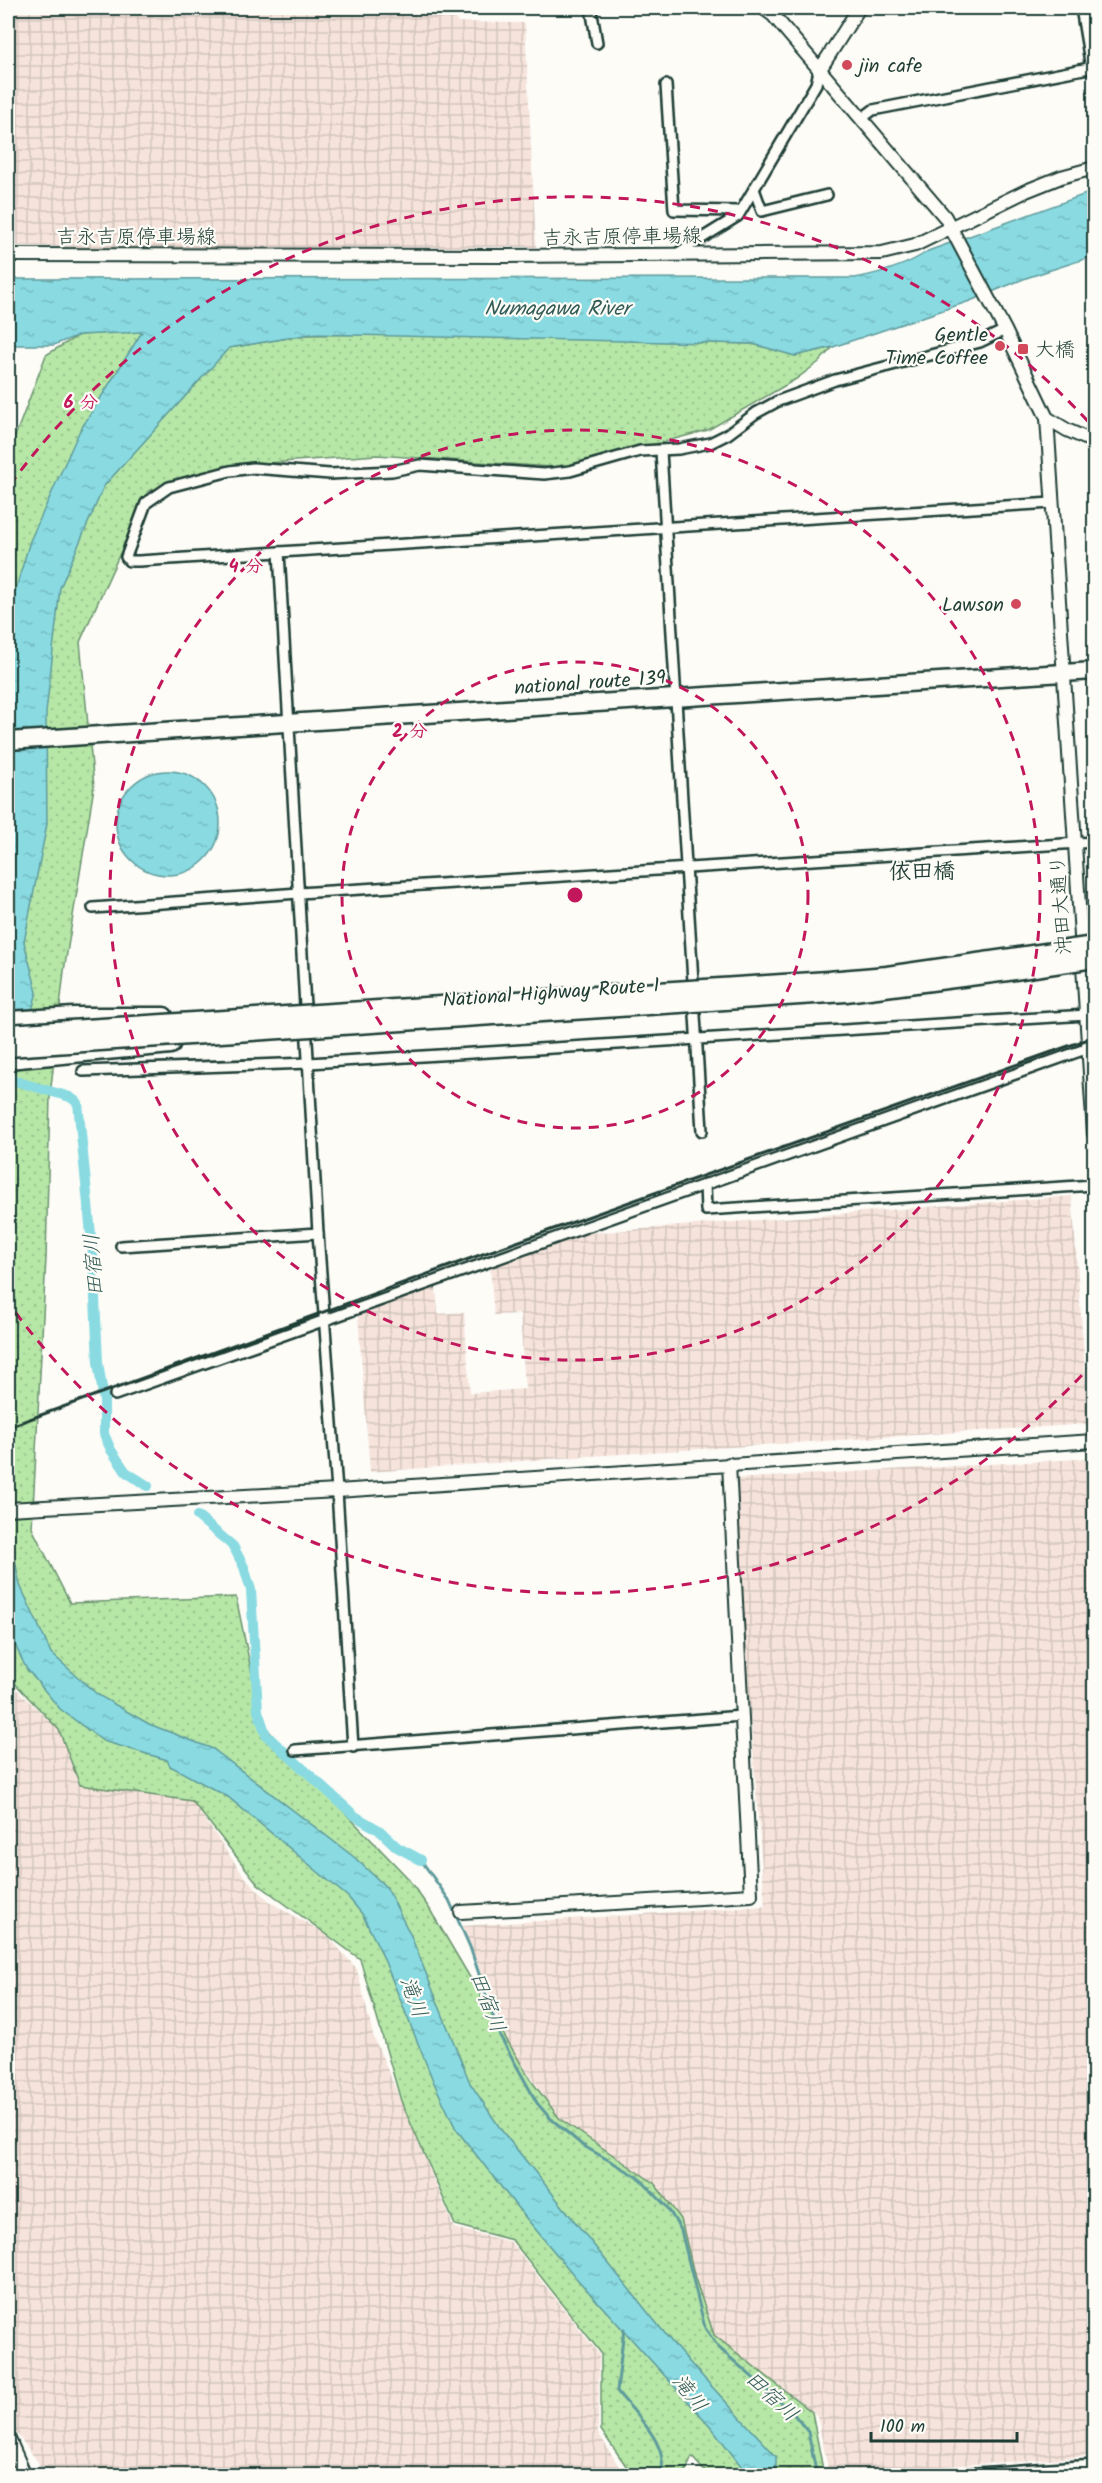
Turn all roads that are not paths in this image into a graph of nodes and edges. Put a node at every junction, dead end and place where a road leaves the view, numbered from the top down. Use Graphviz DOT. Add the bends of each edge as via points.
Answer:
graph roads {
  1 [pos="591,8"];
  2 [pos="763,8"];
  3 [pos="859,8"];
  4 [pos="1081,8"];
  5 [pos="597,43"];
  6 [pos="1093,67"];
  7 [pos="819,71"];
  8 [pos="666,85"];
  9 [pos="861,119"];
  10 [pos="1095,168"];
  11 [pos="754,189"];
  12 [pos="827,195"];
  13 [pos="740,212"];
  14 [pos="954,232"];
  15 [pos="676,254"];
  16 [pos="8,255"];
  17 [pos="1005,330"];
  18 [pos="1047,418"];
  19 [pos="1095,442"];
  20 [pos="661,451"];
  21 [pos="1052,503"];
  22 [pos="666,528"];
  23 [pos="279,552"];
  24 [pos="1095,671"];
  25 [pos="1064,673"];
  26 [pos="676,697"];
  27 [pos="289,723"];
  28 [pos="8,741"];
  29 [pos="1095,842"];
  30 [pos="1076,843"];
  31 [pos="686,868"];
  32 [pos="298,893"];
  33 [pos="93,908"];
  34 [pos="1095,945"];
  35 [pos="1095,959"];
  36 [pos="1087,1015"];
  37 [pos="8,1020"];
  38 [pos="293,1023"];
  39 [pos="8,1034"];
  40 [pos="696,1039"];
  41 [pos="1092,1047"];
  42 [pos="8,1048"];
  43 [pos="8,1060"];
  44 [pos="309,1063"];
  45 [pos="83,1071"];
  46 [pos="702,1131"];
  47 [pos="1095,1134"];
  48 [pos="705,1184"];
  49 [pos="1095,1185"];
  50 [pos="318,1233"];
  51 [pos="121,1246"];
  52 [pos="324,1320"];
  53 [pos="115,1395"];
  54 [pos="1095,1441"];
  55 [pos="729,1464"];
  56 [pos="337,1491"];
  57 [pos="8,1509"];
  58 [pos="742,1716"];
  59 [pos="353,1747"];
  60 [pos="295,1750"];
  61 [pos="461,1912"];
  62 [pos="8,2437"];
  63 [pos="1095,2465"];
  64 [pos="25,2475"];
  65 [pos="933,2475"];
  1 -- 5 [label="street"];
  2 -- 7 [label="street"];
  3 -- 7 [label="street"];
  4 -- 6 [label="street"];
  6 -- 9 [label="street" via="873,110"];
  7 -- 9 [label="street"];
  7 -- 11 [label="street" via="816,84"];
  8 -- 13 [label="street" via="674,210"];
  9 -- 14 [label="street"];
  10 -- 14 [label="street, 吉永吉原停車場線" via="1026,191"];
  11 -- 12 [label="street" via="762,211"];
  11 -- 13 [label="street"];
  13 -- 15 [label="street"];
  14 -- 15 [label="street, 吉永吉原停車場線" via="882,253"];
  14 -- 17 [label="street"];
  15 -- 16 [label="street, 吉永吉原停車場線"];
  17 -- 18 [label="street"];
  17 -- 20 [label="street" via="980,342 835,380 778,401 710,443"];
  18 -- 19 [label="street"];
  18 -- 21 [label="street, 沖田大通り"];
  20 -- 22 [label="street"];
  20 -- 23 [label="street" via="639,451 588,467 544,474 420,465 392,471 330,474 240,469 161,490 146,503 126,557 139,561"];
  21 -- 22 [label="street"];
  21 -- 25 [label="street, 沖田大通り"];
  22 -- 23 [label="street"];
  22 -- 26 [label="street"];
  23 -- 27 [label="street"];
  24 -- 25 [label="highway, national route 139"];
  25 -- 26 [label="highway, national route 139"];
  25 -- 30 [label="street, 沖田大通り"];
  26 -- 27 [label="highway, national route 139"];
  26 -- 31 [label="street"];
  27 -- 28 [label="highway, national route 139"];
  27 -- 32 [label="street"];
  29 -- 30 [label="street"];
  30 -- 31 [label="street"];
  30 -- 36 [label="street, 沖田大通り"];
  31 -- 32 [label="street"];
  31 -- 40 [label="street"];
  32 -- 33 [label="street"];
  32 -- 44 [label="street"];
  34 -- 38 [label="highway, National Highway Route 1, bridge" via="887,975"];
  35 -- 38 [label="highway, National Highway Route 1, bridge" via="846,993"];
  36 -- 40 [label="street"];
  36 -- 41 [label="street, 沖田大通り"];
  37 -- 38 [label="highway, bridge" via="74,1016"];
  38 -- 39 [label="highway, National Highway Route 1, bridge"];
  38 -- 42 [label="highway, National Highway Route 1, bridge"];
  38 -- 43 [label="highway, bridge" via="75,1055"];
  40 -- 44 [label="street"];
  40 -- 46 [label="street"];
  41 -- 47 [label="street, 沖田大通り"];
  41 -- 48 [label="street"];
  44 -- 45 [label="street"];
  44 -- 50 [label="street"];
  48 -- 49 [label="street" via="706,1210"];
  48 -- 52 [label="street"];
  50 -- 51 [label="street"];
  50 -- 52 [label="street"];
  52 -- 53 [label="street"];
  52 -- 56 [label="street"];
  54 -- 55 [label="street"];
  55 -- 56 [label="street"];
  55 -- 58 [label="street"];
  56 -- 57 [label="street"];
  56 -- 59 [label="street"];
  58 -- 59 [label="street"];
  58 -- 61 [label="street" via="751,1894"];
  59 -- 60 [label="street"];
  62 -- 64 [label="street"];
  63 -- 65 [label="street"];
}
